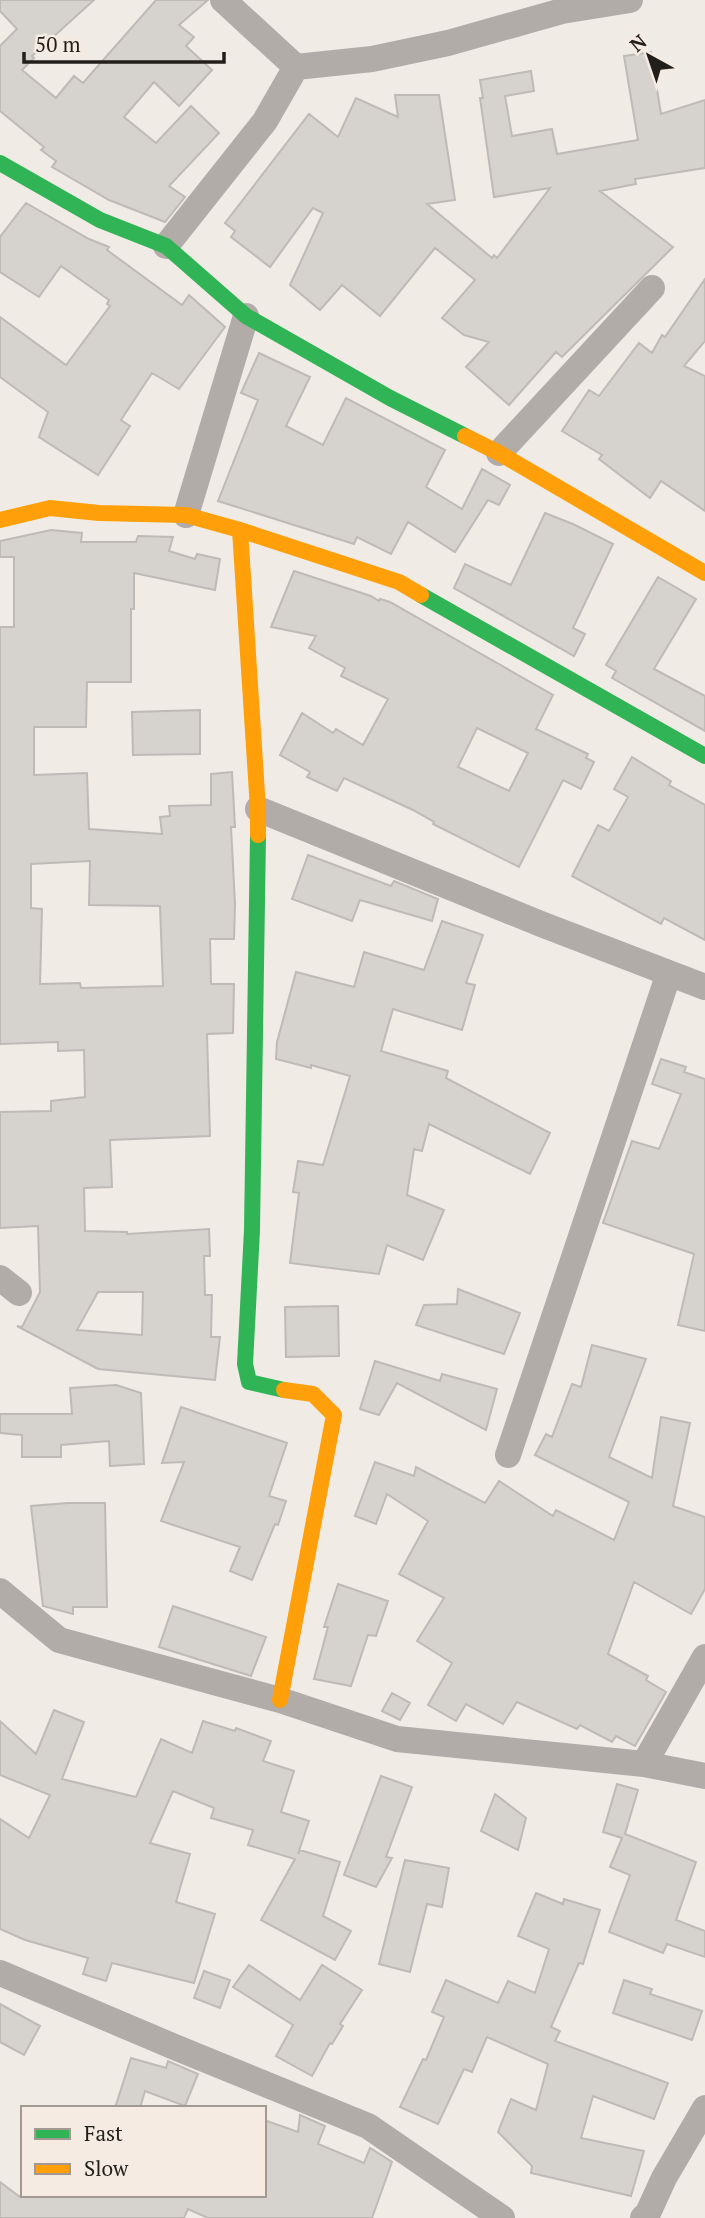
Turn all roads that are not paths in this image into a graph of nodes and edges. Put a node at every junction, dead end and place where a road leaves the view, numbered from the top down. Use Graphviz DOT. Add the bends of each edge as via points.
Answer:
graph roads {
  1 [pos="223,0"];
  2 [pos="630,0"];
  3 [pos="563,5"];
  4 [pos="296,67"];
  5 [pos="0,163"];
  6 [pos="166,246"];
  7 [pos="652,288"];
  8 [pos="246,316"];
  9 [pos="499,453"];
  10 [pos="186,515"];
  11 [pos="0,520"];
  12 [pos="240,530"];
  13 [pos="705,573"];
  14 [pos="705,757"];
  15 [pos="258,809"];
  16 [pos="669,972"];
  17 [pos="705,987"];
  18 [pos="508,1455"];
  19 [pos="0,1591"];
  20 [pos="705,1657"];
  21 [pos="280,1700"];
  22 [pos="644,1764"];
  23 [pos="705,1776"];
  24 [pos="0,1973"];
  25 [pos="705,2108"];
  26 [pos="502,2218"];
  27 [pos="643,2218"];
  1 -- 4 [label="street"];
  2 -- 3 [label="street"];
  3 -- 4 [label="street" via="435,46"];
  4 -- 6 [label="street" via="265,121"];
  5 -- 6 [label="street" via="100,220"];
  6 -- 8 [label="street"];
  7 -- 9 [label="street"];
  8 -- 9 [label="street" via="390,398"];
  8 -- 10 [label="street"];
  9 -- 13 [label="street"];
  10 -- 11 [label="street" via="50,508"];
  10 -- 12 [label="street"];
  12 -- 14 [label="street" via="399,582"];
  12 -- 15 [label="street"];
  15 -- 16 [label="street"];
  15 -- 21 [label="street" via="252,1230 245,1364 249,1382 313,1394 334,1415"];
  16 -- 17 [label="street"];
  16 -- 18 [label="street"];
  19 -- 21 [label="street" via="59,1640"];
  20 -- 22 [label="street"];
  21 -- 22 [label="street" via="397,1739"];
  22 -- 23 [label="street"];
  24 -- 26 [label="street" via="368,2126"];
  25 -- 27 [label="street"];
}
